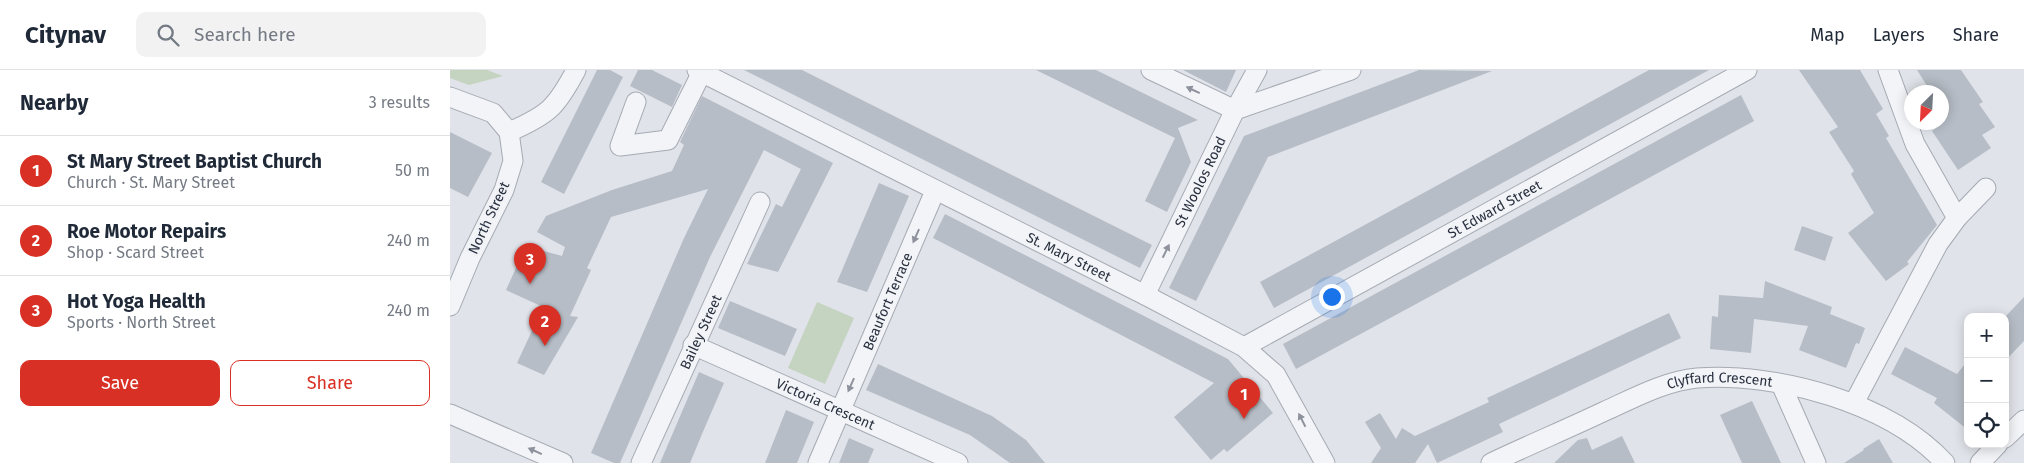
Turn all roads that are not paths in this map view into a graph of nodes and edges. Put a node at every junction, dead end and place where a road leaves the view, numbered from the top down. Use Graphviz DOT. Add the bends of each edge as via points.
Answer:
graph roads {
  1 [pos="576,70"];
  2 [pos="1151,70"];
  3 [pos="1257,70"];
  4 [pos="1351,70"];
  5 [pos="1747,70"];
  6 [pos="1888,70"];
  7 [pos="699,71"];
  8 [pos="450,97"];
  9 [pos="636,102"];
  10 [pos="1235,110"];
  11 [pos="509,132"];
  12 [pos="1986,188"];
  13 [pos="935,191"];
  14 [pos="760,202"];
  15 [pos="1957,218"];
  16 [pos="1145,295"];
  17 [pos="450,306"];
  18 [pos="693,345"];
  19 [pos="1244,347"];
  20 [pos="1781,384"];
  21 [pos="1854,403"];
  22 [pos="840,411"];
  23 [pos="450,414"];
  24 [pos="2024,420"];
  25 [pos="2009,434"];
  26 [pos="1994,448"];
  27 [pos="1500,461"];
  28 [pos="563,463"];
  29 [pos="641,463"];
  30 [pos="818,463"];
  31 [pos="958,463"];
  32 [pos="1326,463"];
  33 [pos="1816,463"];
  34 [pos="1945,463"];
  35 [pos="1980,463"];
  1 -- 11 [label="street" via="561,99 537,120"];
  10 -- 2 [label="street, one-way"];
  3 -- 10 [label="street, St Woolos Road"];
  4 -- 10 [label="street"];
  5 -- 19 [label="street, St Edward Street"];
  6 -- 15 [label="street" via="1915,144"];
  7 -- 9 [label="street" via="668,140 620,146"];
  7 -- 13 [label="street, St. Mary Street"];
  8 -- 11 [label="street" via="493,112"];
  16 -- 10 [label="street, St Woolos Road, one-way"];
  11 -- 17 [label="street, North Street" via="513,160 504,190"];
  12 -- 15 [label="street"];
  13 -- 16 [label="street, St. Mary Street"];
  13 -- 22 [label="street, Beaufort Terrace, one-way"];
  14 -- 18 [label="street, Bailey Street"];
  15 -- 21 [label="street" via="1935,251"];
  16 -- 19 [label="street, St. Mary Street"];
  18 -- 22 [label="street, Victoria Crescent"];
  18 -- 29 [label="street, Bailey Street"];
  32 -- 19 [label="street, St. Mary Street, one-way" via="1276,376"];
  20 -- 21 [label="street, Clyffard Crescent"];
  20 -- 27 [label="street, Clyffard Crescent" via="1697,378 1654,389"];
  20 -- 33 [label="street"];
  21 -- 34 [label="street, Clyffard Crescent" via="1912,435"];
  22 -- 30 [label="street, Beaufort Terrace"];
  22 -- 31 [label="street, Victoria Crescent"];
  28 -- 23 [label="street, one-way"];
  24 -- 25 [label="street"];
  26 -- 35 [label="street"];
}
